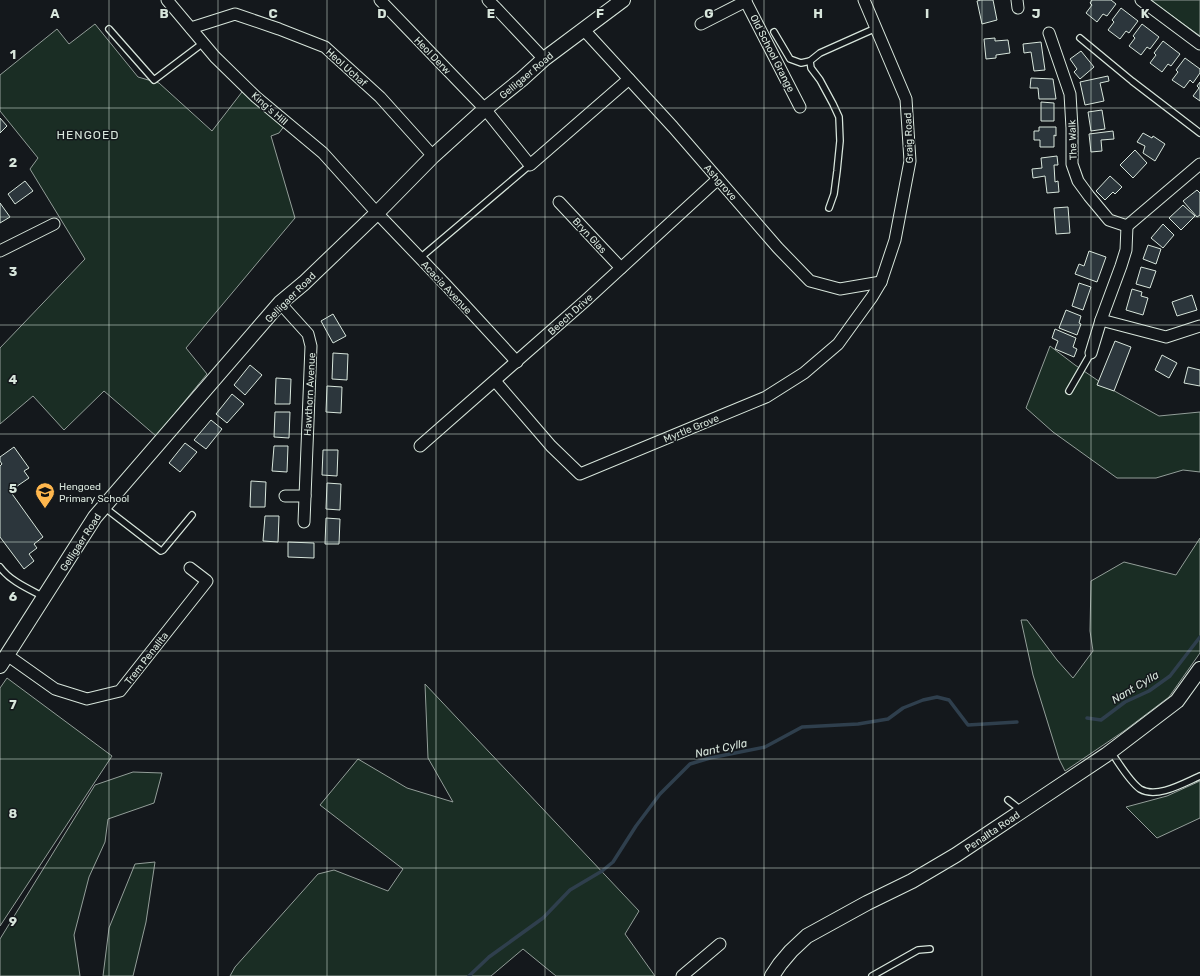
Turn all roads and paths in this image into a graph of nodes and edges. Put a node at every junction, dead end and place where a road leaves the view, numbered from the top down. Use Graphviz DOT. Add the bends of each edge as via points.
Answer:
graph roads {
  1 [pos="167,0"];
  2 [pos="380,0"];
  3 [pos="623,0"];
  4 [pos="864,0"];
  5 [pos="1141,0"];
  6 [pos="746,1"];
  7 [pos="494,2"];
  8 [pos="701,24"];
  9 [pos="191,28"];
  10 [pos="876,28"];
  11 [pos="109,29"];
  12 [pos="584,30"];
  13 [pos="774,32"];
  14 [pos="1050,33"];
  15 [pos="1080,38"];
  16 [pos="202,43"];
  17 [pos="1200,44"];
  18 [pos="544,59"];
  19 [pos="810,61"];
  20 [pos="629,79"];
  21 [pos="800,107"];
  22 [pos="485,109"];
  23 [pos="1200,133"];
  24 [pos="432,156"];
  25 [pos="1200,164"];
  26 [pos="530,165"];
  27 [pos="718,179"];
  28 [pos="559,202"];
  29 [pos="830,208"];
  30 [pos="377,213"];
  31 [pos="54,224"];
  32 [pos="1127,226"];
  33 [pos="0,252"];
  34 [pos="420,258"];
  35 [pos="621,268"];
  36 [pos="881,282"];
  37 [pos="280,303"];
  38 [pos="1101,320"];
  39 [pos="1200,326"];
  40 [pos="1090,353"];
  41 [pos="517,362"];
  42 [pos="495,381"];
  43 [pos="1069,391"];
  44 [pos="420,446"];
  45 [pos="285,496"];
  46 [pos="305,496"];
  47 [pos="104,507"];
  48 [pos="192,515"];
  49 [pos="304,522"];
  50 [pos="0,567"];
  51 [pos="190,568"];
  52 [pos="44,597"];
  53 [pos="4,660"];
  54 [pos="1200,669"];
  55 [pos="1111,751"];
  56 [pos="1200,776"];
  57 [pos="1008,800"];
  58 [pos="1022,811"];
  59 [pos="720,944"];
  60 [pos="930,949"];
  61 [pos="682,976"];
  62 [pos="772,976"];
  63 [pos="872,976"];
  1 -- 9 [label="street, King's Hill"];
  2 -- 22 [label="street, Heol Derw"];
  3 -- 12 [label="street, Gelligaer Road"];
  4 -- 10 [label="street, Graig Road"];
  5 -- 17 [label="street"];
  6 -- 8 [label="street"];
  6 -- 21 [label="street, Old School Grange"];
  7 -- 18 [label="street"];
  9 -- 16 [label="street, King's Hill"];
  9 -- 24 [label="street, Heol Uchaf" via="235,14 279,28 325,47 380,97"];
  10 -- 19 [label="lane" via="820,53"];
  10 -- 36 [label="street, Graig Road" via="906,100 910,161 895,240"];
  11 -- 16 [label="lane" via="154,80"];
  12 -- 18 [label="street, Gelligaer Road"];
  12 -- 20 [label="street, Ashgrove"];
  13 -- 19 [label="lane" via="790,59 801,63"];
  14 -- 32 [label="street, The Walk" via="1070,94 1072,164 1078,181 1109,220"];
  15 -- 23 [label="lane"];
  16 -- 30 [label="street, King's Hill" via="256,97 323,153"];
  18 -- 22 [label="street, Gelligaer Road"];
  19 -- 29 [label="lane" via="811,68 839,117 840,141"];
  20 -- 26 [label="street"];
  20 -- 27 [label="street, Ashgrove"];
  22 -- 24 [label="street, Gelligaer Road"];
  22 -- 26 [label="street, Heol Derw"];
  24 -- 30 [label="street, Gelligaer Road"];
  25 -- 32 [label="street"];
  26 -- 34 [label="lane"];
  27 -- 35 [label="street, Beech Drive"];
  27 -- 36 [label="street, Ashgrove" via="810,281 840,290"];
  28 -- 35 [label="street, Bryn Glas"];
  30 -- 34 [label="street, Acacia Avenue"];
  30 -- 37 [label="street, Gelligaer Road"];
  31 -- 33 [label="street"];
  32 -- 38 [label="street" via="1126,250"];
  34 -- 41 [label="street, Acacia Avenue"];
  35 -- 41 [label="street, Beech Drive"];
  36 -- 42 [label="street, Myrtle Grove" via="838,344 804,373 766,397 580,474 551,446"];
  37 -- 46 [label="street, Hawthorn Avenue" via="308,334 311,346"];
  37 -- 47 [label="street, Gelligaer Road"];
  38 -- 39 [label="street" via="1166,337"];
  38 -- 40 [label="street"];
  40 -- 43 [label="lane"];
  41 -- 42 [label="street, Beech Drive"];
  42 -- 44 [label="street, Beech Drive"];
  45 -- 46 [label="street"];
  46 -- 49 [label="street, Hawthorn Avenue"];
  47 -- 48 [label="lane" via="162,551"];
  47 -- 52 [label="street, Gelligaer Road"];
  50 -- 52 [label="lane" via="11,578"];
  51 -- 53 [label="street, Trem Penallta" via="207,581 120,690 87,699 55,689"];
  52 -- 53 [label="street, Gelligaer Road"];
  54 -- 55 [label="street, Penallta Road" via="1177,701"];
  55 -- 56 [label="lane" via="1132,780 1141,789 1152,793 1164,791"];
  55 -- 58 [label="street, Penallta Road"];
  57 -- 58 [label="lane"];
  58 -- 62 [label="street, Penallta Road" via="912,881 807,936 787,955"];
  59 -- 61 [label="street"];
  60 -- 63 [label="lane" via="911,953"];
}
